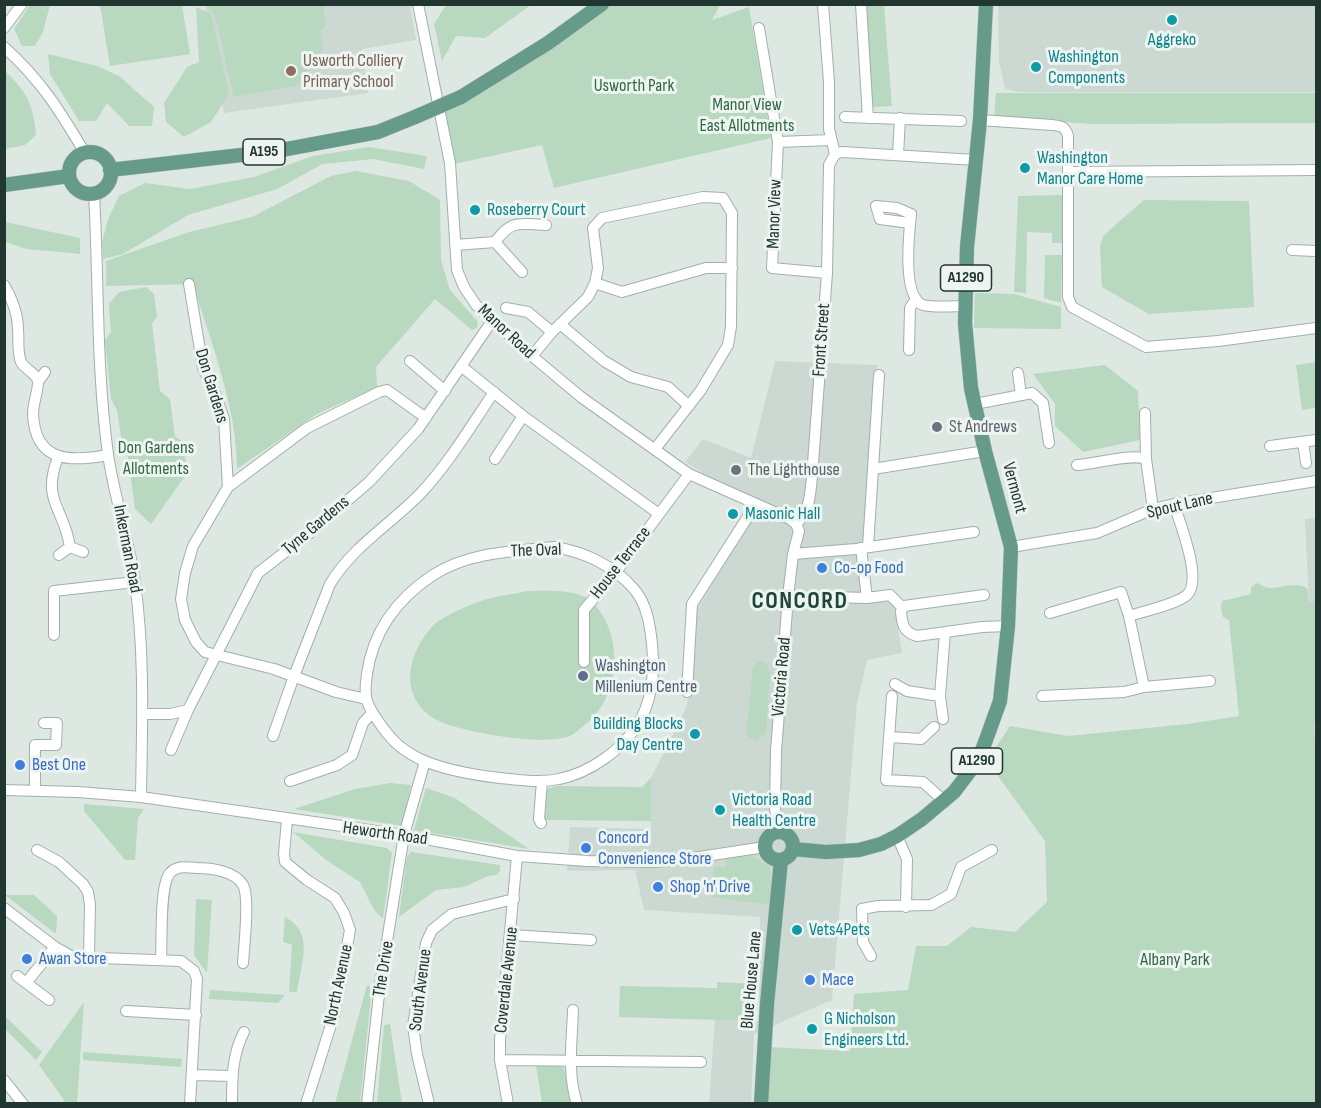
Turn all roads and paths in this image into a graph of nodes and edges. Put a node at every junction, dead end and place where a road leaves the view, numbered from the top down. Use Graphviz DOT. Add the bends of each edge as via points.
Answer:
graph roads {
  1 [pos="22,4"];
  2 [pos="418,4"];
  3 [pos="602,4"];
  4 [pos="823,4"];
  5 [pos="861,4"];
  6 [pos="986,4"];
  7 [pos="4,28"];
  8 [pos="759,28"];
  9 [pos="4,47"];
  10 [pos="844,117"];
  11 [pos="868,118"];
  12 [pos="900,118"];
  13 [pos="980,120"];
  14 [pos="961,121"];
  15 [pos="831,140"];
  16 [pos="778,141"];
  17 [pos="85,153"];
  18 [pos="835,154"];
  19 [pos="898,155"];
  20 [pos="976,160"];
  21 [pos="110,170"];
  22 [pos="1317,170"];
  23 [pos="1068,172"];
  24 [pos="69,176"];
  25 [pos="4,185"];
  26 [pos="94,194"];
  27 [pos="910,223"];
  28 [pos="546,225"];
  29 [pos="495,242"];
  30 [pos="455,245"];
  31 [pos="1292,250"];
  32 [pos="1317,251"];
  33 [pos="732,268"];
  34 [pos="522,272"];
  35 [pos="827,273"];
  36 [pos="595,283"];
  37 [pos="189,284"];
  38 [pos="4,285"];
  39 [pos="916,299"];
  40 [pos="966,306"];
  41 [pos="506,308"];
  42 [pos="492,321"];
  43 [pos="556,328"];
  44 [pos="1317,328"];
  45 [pos="909,350"];
  46 [pos="532,356"];
  47 [pos="410,361"];
  48 [pos="461,366"];
  49 [pos="45,372"];
  50 [pos="1018,373"];
  51 [pos="879,375"];
  52 [pos="38,382"];
  53 [pos="445,391"];
  54 [pos="494,392"];
  55 [pos="1021,395"];
  56 [pos="975,404"];
  57 [pos="689,406"];
  58 [pos="1145,413"];
  59 [pos="523,416"];
  60 [pos="426,418"];
  61 [pos="1317,440"];
  62 [pos="1303,442"];
  63 [pos="1049,443"];
  64 [pos="1270,446"];
  65 [pos="655,449"];
  66 [pos="985,451"];
  67 [pos="108,455"];
  68 [pos="58,457"];
  69 [pos="495,459"];
  70 [pos="1146,459"];
  71 [pos="1306,463"];
  72 [pos="1077,465"];
  73 [pos="873,469"];
  74 [pos="689,474"];
  75 [pos="1317,481"];
  76 [pos="228,488"];
  77 [pos="756,504"];
  78 [pos="1174,504"];
  79 [pos="1153,509"];
  80 [pos="659,514"];
  81 [pos="796,524"];
  82 [pos="974,532"];
  83 [pos="1011,547"];
  84 [pos="70,548"];
  85 [pos="862,548"];
  86 [pos="83,552"];
  87 [pos="793,554"];
  88 [pos="59,555"];
  89 [pos="615,572"];
  90 [pos="135,582"];
  91 [pos="984,595"];
  92 [pos="832,597"];
  93 [pos="867,598"];
  94 [pos="903,608"];
  95 [pos="1050,613"];
  96 [pos="1129,616"];
  97 [pos="1008,626"];
  98 [pos="945,632"];
  99 [pos="54,635"];
  100 [pos="216,655"];
  101 [pos="584,662"];
  102 [pos="294,676"];
  103 [pos="1210,681"];
  104 [pos="895,684"];
  105 [pos="1144,687"];
  106 [pos="687,692"];
  107 [pos="892,696"];
  108 [pos="940,696"];
  109 [pos="1042,696"];
  110 [pos="366,699"];
  111 [pos="188,710"];
  112 [pos="372,713"];
  113 [pos="143,714"];
  114 [pos="943,719"];
  115 [pos="44,723"];
  116 [pos="934,726"];
  117 [pos="273,736"];
  118 [pos="890,737"];
  119 [pos="171,750"];
  120 [pos="424,761"];
  121 [pos="290,781"];
  122 [pos="542,781"];
  123 [pos="4,790"];
  124 [pos="35,790"];
  125 [pos="141,797"];
  126 [pos="945,802"];
  127 [pos="287,820"];
  128 [pos="541,823"];
  129 [pos="778,832"];
  130 [pos="404,835"];
  131 [pos="897,836"];
  132 [pos="765,847"];
  133 [pos="793,849"];
  134 [pos="37,850"];
  135 [pos="992,850"];
  136 [pos="517,856"];
  137 [pos="781,860"];
  138 [pos="514,899"];
  139 [pos="906,907"];
  140 [pos="4,908"];
  141 [pos="511,935"];
  142 [pos="591,940"];
  143 [pos="55,947"];
  144 [pos="255,953"];
  145 [pos="871,956"];
  146 [pos="89,957"];
  147 [pos="161,959"];
  148 [pos="49,1000"];
  149 [pos="573,1010"];
  150 [pos="133,1015"];
  151 [pos="196,1015"];
  152 [pos="244,1032"];
  153 [pos="501,1060"];
  154 [pos="571,1061"];
  155 [pos="701,1062"];
  156 [pos="192,1075"];
  157 [pos="232,1076"];
  158 [pos="4,1080"];
  159 [pos="23,1104"];
  160 [pos="190,1104"];
  161 [pos="232,1104"];
  162 [pos="306,1104"];
  163 [pos="367,1104"];
  164 [pos="429,1104"];
  165 [pos="507,1104"];
  166 [pos="577,1104"];
  167 [pos="761,1104"];
  1 -- 7 [label="street"];
  2 -- 30 [label="street, Manor Road" via="450,163"];
  3 -- 21 [label="main road, A195, bridge" via="461,97 378,132 287,148"];
  4 -- 15 [label="street"];
  5 -- 11 [label="street"];
  6 -- 13 [label="main road, Vermont / A1290"];
  8 -- 16 [label="street"];
  9 -- 17 [label="street" via="25,65 53,100"];
  10 -- 11 [label="street"];
  11 -- 12 [label="street"];
  12 -- 14 [label="street"];
  12 -- 19 [label="street"];
  13 -- 20 [label="main road, Vermont / A1290"];
  13 -- 23 [label="street" via="1062,126 1068,136"];
  15 -- 16 [label="street"];
  15 -- 18 [label="street"];
  16 -- 35 [label="street, Manor View" via="772,268"];
  17 -- 21 [label="main road" via="105,159"];
  17 -- 24 [label="main road" via="72,162"];
  18 -- 19 [label="street"];
  18 -- 35 [label="street, Front Street" via="829,165"];
  19 -- 20 [label="street"];
  20 -- 40 [label="main road, Vermont / A1290" via="967,247"];
  21 -- 26 [label="main road" via="108,184"];
  22 -- 23 [label="street"];
  23 -- 44 [label="street" via="1068,297 1072,307 1146,347"];
  24 -- 25 [label="main road"];
  24 -- 26 [label="main road" via="74,188"];
  26 -- 67 [label="street, Inkerman Road" via="98,335"];
  27 -- 39 [label="street" via="909,277"];
  28 -- 29 [label="street" via="506,227"];
  29 -- 30 [label="street"];
  29 -- 34 [label="street"];
  30 -- 42 [label="street, Manor Road" via="457,270 464,287"];
  31 -- 32 [label="street"];
  33 -- 36 [label="street" via="706,268 622,292"];
  33 -- 36 [label="street" via="732,213 723,198 704,197 602,218 593,228 598,268"];
  33 -- 57 [label="street" via="728,345"];
  35 -- 81 [label="street, Front Street" via="812,477 805,516"];
  36 -- 43 [label="street" via="588,297"];
  37 -- 76 [label="street, Don Gardens" via="203,368 224,419"];
  38 -- 52 [label="street" via="16,313 21,364"];
  39 -- 40 [label="street" via="923,304"];
  39 -- 45 [label="street" via="910,308"];
  40 -- 56 [label="main road, Vermont / A1290"];
  41 -- 43 [label="street" via="528,312"];
  42 -- 46 [label="street, Manor Road"];
  42 -- 48 [label="street, Tyne Gardens"];
  43 -- 46 [label="street"];
  43 -- 57 [label="street" via="631,377 668,387"];
  46 -- 65 [label="street, Manor Road" via="581,397"];
  47 -- 53 [label="street"];
  48 -- 53 [label="street, Tyne Gardens"];
  48 -- 54 [label="street"];
  49 -- 52 [label="street"];
  50 -- 55 [label="street"];
  51 -- 73 [label="street"];
  52 -- 68 [label="street" via="33,401 34,427 45,446"];
  53 -- 60 [label="street, Tyne Gardens"];
  54 -- 59 [label="street"];
  54 -- 102 [label="street" via="421,493 338,572"];
  55 -- 56 [label="street"];
  55 -- 63 [label="street" via="1032,393 1043,403"];
  56 -- 66 [label="main road, Vermont / A1290"];
  57 -- 65 [label="street"];
  58 -- 70 [label="street"];
  59 -- 69 [label="street"];
  59 -- 80 [label="street"];
  60 -- 76 [label="street" via="387,390 379,392 307,428"];
  60 -- 100 [label="street, Tyne Gardens" via="369,483 258,573"];
  61 -- 62 [label="street"];
  62 -- 64 [label="street"];
  62 -- 71 [label="street"];
  65 -- 74 [label="street, Manor Road"];
  66 -- 73 [label="street"];
  66 -- 83 [label="main road, Vermont / A1290"];
  67 -- 68 [label="street" via="87,459"];
  67 -- 90 [label="street, Inkerman Road"];
  68 -- 84 [label="street" via="50,484 51,496 66,528"];
  70 -- 72 [label="street" via="1136,456"];
  70 -- 79 [label="street"];
  73 -- 85 [label="street"];
  74 -- 77 [label="street, Manor Road"];
  74 -- 80 [label="street, House Terrace"];
  75 -- 78 [label="street, Spout Lane"];
  76 -- 100 [label="street" via="193,546 181,599 185,620 196,642"];
  77 -- 81 [label="street, Manor Road"];
  77 -- 106 [label="street" via="692,604"];
  78 -- 79 [label="street, Spout Lane"];
  78 -- 96 [label="street" via="1194,572 1192,588 1179,600"];
  79 -- 83 [label="street, Spout Lane" via="1097,533"];
  80 -- 89 [label="street, House Terrace"];
  81 -- 87 [label="street, Victoria Road"];
  82 -- 85 [label="street"];
  83 -- 97 [label="main road, Vermont / A1290"];
  84 -- 86 [label="street"];
  84 -- 88 [label="street"];
  85 -- 87 [label="street"];
  85 -- 93 [label="street"];
  87 -- 129 [label="street, Victoria Road" via="776,750"];
  89 -- 101 [label="street, House Terrace" via="584,610"];
  89 -- 110 [label="street, The Oval" via="576,550 555,547 478,555 434,574 403,598 380,630 369,663"];
  89 -- 122 [label="street, The Oval" via="634,590 648,614 653,675 647,707 628,740 600,762 574,774"];
  90 -- 99 [label="street" via="54,591"];
  90 -- 113 [label="street, Inkerman Road"];
  91 -- 94 [label="street"];
  92 -- 93 [label="street"];
  93 -- 94 [label="street" via="890,595"];
  94 -- 98 [label="street" via="902,625 910,634"];
  95 -- 96 [label="street" via="1121,592"];
  96 -- 105 [label="street"];
  97 -- 98 [label="street"];
  97 -- 126 [label="main road, Vermont / A1290" via="1000,701 987,739 973,767"];
  98 -- 108 [label="street"];
  100 -- 102 [label="street"];
  100 -- 111 [label="street, Tyne Gardens"];
  102 -- 110 [label="street"];
  102 -- 117 [label="street"];
  103 -- 105 [label="street"];
  104 -- 108 [label="street" via="907,691"];
  105 -- 109 [label="street" via="1124,692"];
  107 -- 118 [label="street"];
  108 -- 114 [label="street"];
  110 -- 112 [label="street, The Oval"];
  111 -- 113 [label="street"];
  111 -- 119 [label="street, Tyne Gardens"];
  112 -- 120 [label="street, The Oval" via="400,749"];
  112 -- 121 [label="street" via="363,723 352,755 338,765"];
  113 -- 125 [label="street, Inkerman Road"];
  115 -- 124 [label="street" via="57,723 56,745 35,746"];
  116 -- 118 [label="street" via="921,738"];
  118 -- 126 [label="street" via="886,780 923,782"];
  120 -- 122 [label="street, The Oval" via="489,776"];
  120 -- 130 [label="street, The Drive"];
  122 -- 128 [label="street" via="538,819"];
  123 -- 124 [label="street, Heworth Road"];
  124 -- 125 [label="street, Heworth Road"];
  125 -- 127 [label="street, Heworth Road"];
  126 -- 131 [label="main road, Vermont / A1290"];
  127 -- 130 [label="street, Heworth Road"];
  127 -- 162 [label="street, North Avenue" via="285,862 335,898 350,930 335,1012"];
  129 -- 132 [label="main road" via="767,838"];
  129 -- 133 [label="main road" via="787,834"];
  130 -- 136 [label="street, Heworth Road"];
  130 -- 163 [label="street, The Drive" via="380,985"];
  131 -- 133 [label="main road, Vermont / A1290" via="881,844 843,852"];
  131 -- 139 [label="street" via="907,859"];
  132 -- 136 [label="street, Heworth Road" via="654,862"];
  132 -- 137 [label="main road" via="770,857"];
  133 -- 137 [label="main road"];
  134 -- 146 [label="street" via="59,862 88,892"];
  135 -- 139 [label="street" via="961,867 951,894 931,905"];
  136 -- 138 [label="street, Coverdale Avenue"];
  137 -- 167 [label="main road, Blue House Lane"];
  138 -- 141 [label="street, Coverdale Avenue"];
  138 -- 164 [label="street, South Avenue" via="452,914 432,930 426,943 413,1026"];
  139 -- 145 [label="street" via="862,909 863,942"];
  140 -- 143 [label="street"];
  141 -- 142 [label="street"];
  141 -- 153 [label="street, Coverdale Avenue"];
  143 -- 146 [label="street" via="73,957"];
  143 -- 148 [label="street" via="21,979 36,995"];
  144 -- 147 [label="street" via="243,957 247,899 240,881 218,868 179,867 168,876 164,890"];
  146 -- 147 [label="street"];
  147 -- 151 [label="street" via="182,961 194,971"];
  149 -- 154 [label="street"];
  150 -- 151 [label="street"];
  151 -- 156 [label="street"];
  152 -- 157 [label="street" via="236,1047"];
  153 -- 154 [label="street"];
  153 -- 165 [label="street, Coverdale Avenue"];
  154 -- 155 [label="street"];
  154 -- 166 [label="street"];
  156 -- 157 [label="street"];
  156 -- 160 [label="street"];
  157 -- 161 [label="street"];
  158 -- 159 [label="street"];
}
